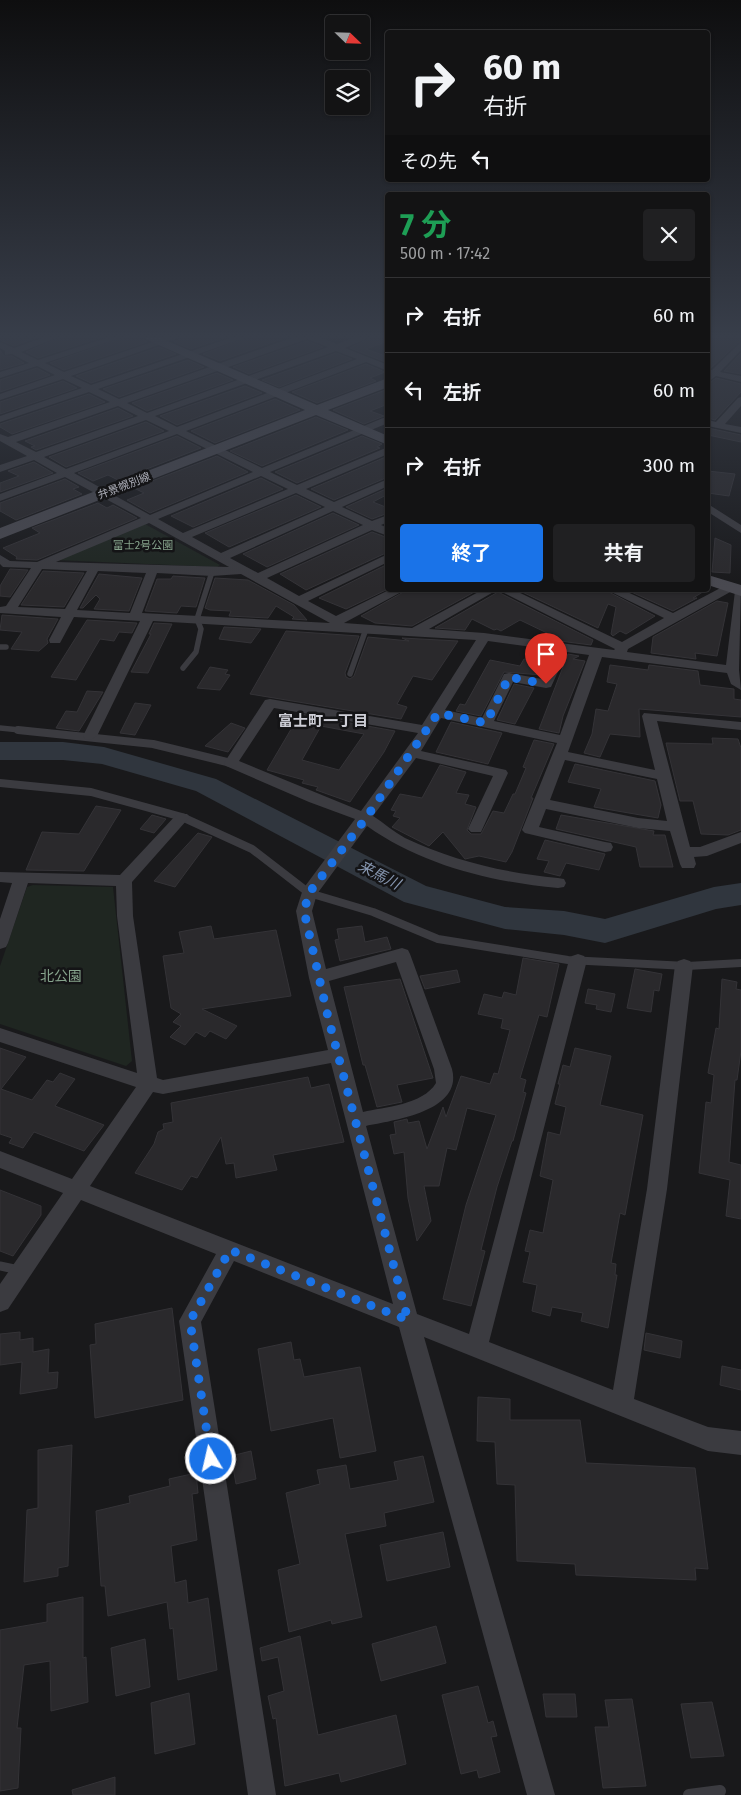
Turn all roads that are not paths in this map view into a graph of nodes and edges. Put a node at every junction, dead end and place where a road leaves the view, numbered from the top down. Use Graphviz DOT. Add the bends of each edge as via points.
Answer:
graph roads {
  1 [pos="62,421"];
  2 [pos="133,421"];
  3 [pos="156,421"];
  4 [pos="204,421"];
  5 [pos="292,421"];
  6 [pos="340,421"];
  7 [pos="385,421"];
  8 [pos="713,424"];
  9 [pos="362,430"];
  10 [pos="741,430"];
  11 [pos="177,431"];
  12 [pos="4,439"];
  13 [pos="385,440"];
  14 [pos="216,450"];
  15 [pos="385,451"];
  16 [pos="36,456"];
  17 [pos="0,469"];
  18 [pos="262,472"];
  19 [pos="66,473"];
  20 [pos="385,483"];
  21 [pos="297,489"];
  22 [pos="104,494"];
  23 [pos="0,498"];
  24 [pos="333,507"];
  25 [pos="710,508"];
  26 [pos="150,519"];
  27 [pos="385,519"];
  28 [pos="372,525"];
  29 [pos="741,530"];
  30 [pos="385,532"];
  31 [pos="0,534"];
  32 [pos="183,537"];
  33 [pos="220,558"];
  34 [pos="0,559"];
  35 [pos="385,559"];
  36 [pos="39,565"];
  37 [pos="96,566"];
  38 [pos="153,569"];
  39 [pos="244,570"];
  40 [pos="212,572"];
  41 [pos="258,578"];
  42 [pos="710,581"];
  43 [pos="738,590"];
  44 [pos="396,592"];
  45 [pos="487,592"];
  46 [pos="508,592"];
  47 [pos="617,592"];
  48 [pos="298,601"];
  49 [pos="5,610"];
  50 [pos="70,613"];
  51 [pos="135,616"];
  52 [pos="149,616"];
  53 [pos="197,618"];
  54 [pos="673,618"];
  55 [pos="338,624"];
  56 [pos="366,629"];
  57 [pos="415,632"];
  58 [pos="484,637"];
  59 [pos="55,640"];
  60 [pos="563,647"];
  61 [pos="597,651"];
  62 [pos="621,651"];
  63 [pos="738,653"];
  64 [pos="183,668"];
  65 [pos="732,670"];
  66 [pos="350,674"];
  67 [pos="741,686"];
  68 [pos="438,713"];
  69 [pos="486,723"];
  70 [pos="741,726"];
  71 [pos="0,728"];
  72 [pos="427,730"];
  73 [pos="90,736"];
  74 [pos="565,740"];
  75 [pos="412,753"];
  76 [pos="560,755"];
  77 [pos="232,763"];
  78 [pos="663,776"];
  79 [pos="0,783"];
  80 [pos="542,803"];
  81 [pos="182,817"];
  82 [pos="363,822"];
  83 [pos="676,827"];
  84 [pos="476,829"];
  85 [pos="741,837"];
  86 [pos="605,848"];
  87 [pos="0,877"];
  88 [pos="22,878"];
  89 [pos="124,881"];
  90 [pos="558,882"];
  91 [pos="314,886"];
  92 [pos="0,942"];
  93 [pos="578,960"];
  94 [pos="741,963"];
  95 [pos="684,965"];
  96 [pos="318,978"];
  97 [pos="0,1035"];
  98 [pos="338,1055"];
  99 [pos="148,1084"];
  100 [pos="355,1121"];
  101 [pos="0,1159"];
  102 [pos="75,1188"];
  103 [pos="230,1250"];
  104 [pos="0,1266"];
  105 [pos="21,1270"];
  106 [pos="0,1302"];
  107 [pos="408,1320"];
  108 [pos="477,1347"];
  109 [pos="622,1404"];
  110 [pos="741,1443"];
  111 [pos="720,1791"];
  112 [pos="262,1795"];
  113 [pos="541,1795"];
  114 [pos="690,1795"];
  1 -- 12 [label="street"];
  2 -- 16 [label="street"];
  3 -- 11 [label="street"];
  4 -- 11 [label="street"];
  5 -- 14 [label="main road, 弁景幌別線"];
  6 -- 9 [label="main road"];
  7 -- 9 [label="street"];
  8 -- 10 [label="street"];
  9 -- 13 [label="main road"];
  9 -- 18 [label="street"];
  11 -- 14 [label="street"];
  11 -- 19 [label="street"];
  12 -- 16 [label="street"];
  14 -- 18 [label="street"];
  14 -- 22 [label="main road, 弁景幌別線"];
  15 -- 21 [label="street"];
  16 -- 17 [label="street"];
  16 -- 19 [label="street"];
  18 -- 21 [label="street"];
  18 -- 26 [label="street"];
  19 -- 22 [label="street"];
  19 -- 23 [label="street"];
  20 -- 24 [label="street"];
  21 -- 24 [label="street"];
  21 -- 32 [label="street"];
  22 -- 26 [label="street"];
  22 -- 31 [label="main road, 弁景幌別線"];
  24 -- 28 [label="street"];
  24 -- 33 [label="street"];
  25 -- 29 [label="street"];
  26 -- 32 [label="street"];
  26 -- 36 [label="street"];
  27 -- 28 [label="street"];
  28 -- 30 [label="street"];
  28 -- 41 [label="street"];
  32 -- 33 [label="street"];
  33 -- 39 [label="street"];
  34 -- 36 [label="street" via="7,564"];
  35 -- 48 [label="street"];
  36 -- 37 [label="street"];
  36 -- 49 [label="street"];
  37 -- 38 [label="street"];
  37 -- 50 [label="street"];
  38 -- 40 [label="street"];
  38 -- 51 [label="street"];
  39 -- 40 [label="street"];
  39 -- 41 [label="street"];
  40 -- 53 [label="lane"];
  41 -- 48 [label="street"];
  42 -- 43 [label="main road"];
  43 -- 54 [label="street"];
  43 -- 63 [label="street"];
  44 -- 55 [label="street"];
  45 -- 57 [label="street"];
  46 -- 62 [label="street"];
  47 -- 54 [label="street"];
  48 -- 55 [label="street"];
  49 -- 50 [label="street"];
  50 -- 51 [label="street"];
  50 -- 59 [label="street"];
  51 -- 52 [label="street"];
  52 -- 53 [label="street"];
  52 -- 73 [label="street"];
  53 -- 55 [label="street"];
  53 -- 64 [label="lane" via="201,629 196,652"];
  54 -- 62 [label="street"];
  55 -- 56 [label="street"];
  56 -- 57 [label="street"];
  56 -- 66 [label="lane"];
  57 -- 58 [label="street"];
  58 -- 60 [label="street"];
  58 -- 68 [label="street"];
  60 -- 61 [label="street"];
  60 -- 69 [label="street" via="546,684 509,677"];
  61 -- 62 [label="street"];
  61 -- 74 [label="street"];
  62 -- 65 [label="street"];
  63 -- 65 [label="street"];
  65 -- 67 [label="street"];
  68 -- 69 [label="street"];
  68 -- 72 [label="street"];
  69 -- 74 [label="street"];
  70 -- 78 [label="street" via="649,716"];
  71 -- 73 [label="lane"];
  72 -- 75 [label="street"];
  72 -- 77 [label="street" via="270,703"];
  73 -- 77 [label="lane" via="153,744"];
  74 -- 76 [label="street"];
  75 -- 82 [label="street"];
  75 -- 84 [label="street" via="501,773"];
  76 -- 78 [label="street"];
  76 -- 80 [label="street"];
  77 -- 82 [label="street"];
  78 -- 83 [label="street"];
  79 -- 81 [label="lane" via="92,792"];
  80 -- 83 [label="street" via="638,823"];
  80 -- 86 [label="street" via="530,830"];
  81 -- 89 [label="street"];
  81 -- 91 [label="lane" via="252,849"];
  82 -- 90 [label="street" via="399,841 464,866 512,879"];
  82 -- 91 [label="street"];
  83 -- 85 [label="street" via="686,858"];
  87 -- 88 [label="street"];
  88 -- 89 [label="street"];
  88 -- 92 [label="street"];
  89 -- 99 [label="street" via="125,916"];
  91 -- 93 [label="lane" via="329,900 374,912 438,939"];
  91 -- 96 [label="street" via="304,911"];
  93 -- 95 [label="lane"];
  93 -- 108 [label="street"];
  94 -- 95 [label="lane"];
  95 -- 109 [label="street" via="657,1189"];
  96 -- 98 [label="street"];
  96 -- 100 [label="street" via="402,954 443,1069 445,1084 438,1096 427,1103"];
  97 -- 99 [label="street"];
  98 -- 99 [label="street" via="163,1086"];
  98 -- 100 [label="street"];
  99 -- 102 [label="street"];
  100 -- 107 [label="street"];
  101 -- 102 [label="street"];
  102 -- 103 [label="street"];
  102 -- 105 [label="street"];
  103 -- 107 [label="street"];
  103 -- 112 [label="street" via="190,1321"];
  104 -- 105 [label="lane"];
  105 -- 106 [label="street"];
  107 -- 108 [label="street"];
  107 -- 113 [label="street"];
  108 -- 109 [label="street"];
  109 -- 110 [label="street" via="708,1439"];
  111 -- 114 [label="lane"];
}
